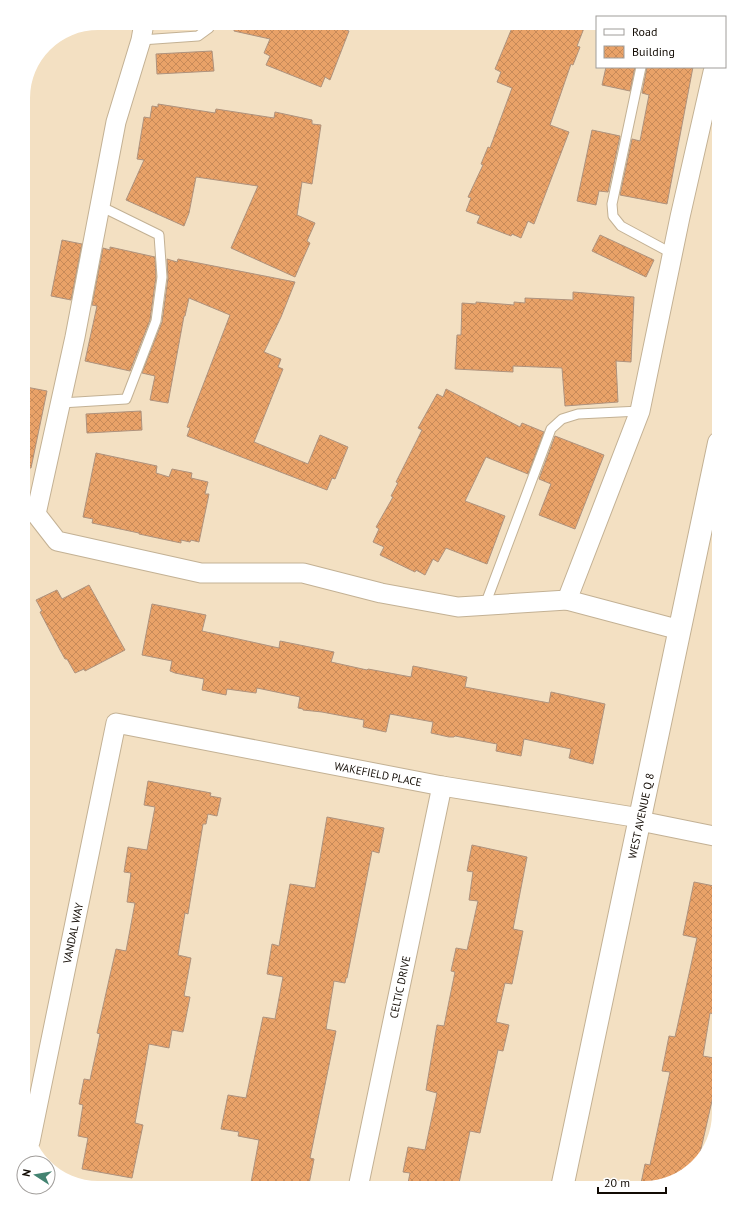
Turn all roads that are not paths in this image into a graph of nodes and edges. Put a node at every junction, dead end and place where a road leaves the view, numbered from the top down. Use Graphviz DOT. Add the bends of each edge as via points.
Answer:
graph roads {
  1 [pos="206,30"];
  2 [pos="143,32"];
  3 [pos="641,68"];
  4 [pos="710,83"];
  5 [pos="100,206"];
  6 [pos="673,254"];
  7 [pos="61,403"];
  8 [pos="640,411"];
  9 [pos="712,477"];
  10 [pos="567,600"];
  11 [pos="485,605"];
  12 [pos="680,630"];
  13 [pos="116,723"];
  14 [pos="442,786"];
  15 [pos="640,820"];
  16 [pos="712,835"];
  17 [pos="32,1130"];
  18 [pos="359,1181"];
  19 [pos="563,1181"];
  1 -- 2 [label="lane" via="198,36"];
  2 -- 5 [label="street" via="116,122"];
  3 -- 6 [label="lane" via="612,204 613,216 621,226"];
  4 -- 6 [label="street"];
  5 -- 7 [label="street"];
  5 -- 7 [label="lane" via="159,235 162,277 156,321 126,400"];
  6 -- 8 [label="street"];
  7 -- 11 [label="street" via="36,514 57,541 200,573 303,573 381,593 458,607"];
  8 -- 10 [label="street"];
  8 -- 11 [label="lane" via="578,414 562,418 551,429"];
  9 -- 12 [label="street, WEST AVENUE Q 8"];
  10 -- 11 [label="street"];
  10 -- 12 [label="street"];
  12 -- 15 [label="street, WEST AVENUE Q 8"];
  13 -- 14 [label="street, WAKEFIELD PLACE"];
  13 -- 17 [label="street, VANDAL WAY"];
  14 -- 15 [label="street, WAKEFIELD PLACE"];
  14 -- 18 [label="street, CELTIC DRIVE"];
  15 -- 16 [label="street, WAKEFIELD PLACE"];
  15 -- 19 [label="street, WEST AVENUE Q 8"];
}
